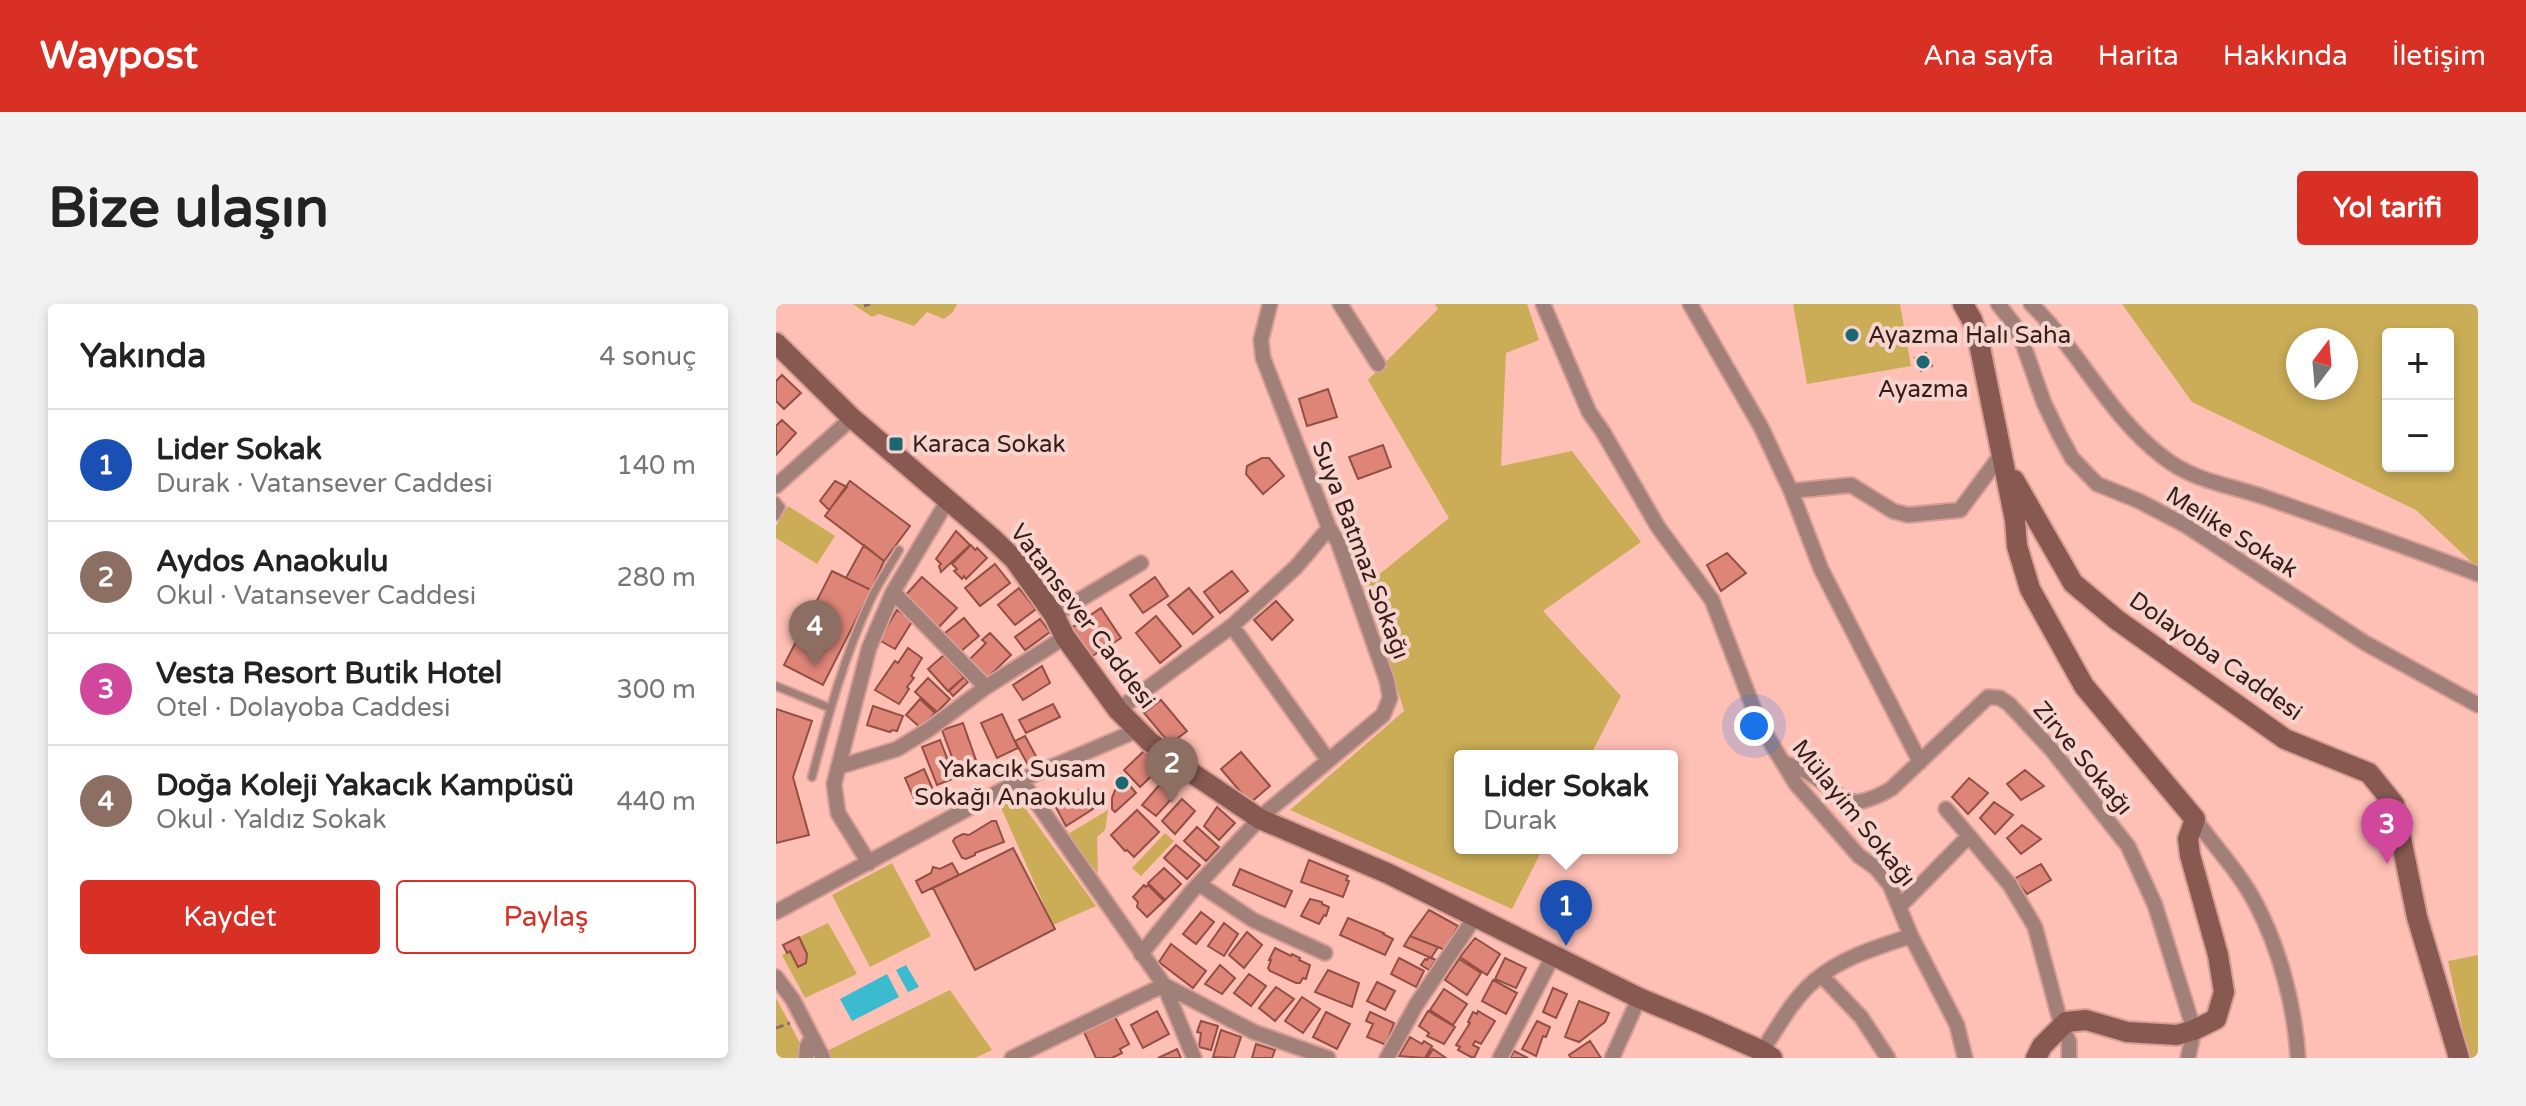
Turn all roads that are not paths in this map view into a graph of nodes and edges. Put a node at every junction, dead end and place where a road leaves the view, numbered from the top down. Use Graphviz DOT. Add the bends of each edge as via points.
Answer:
graph roads {
  1 [pos="1270,304"];
  2 [pos="1340,304"];
  3 [pos="1543,304"];
  4 [pos="1690,304"];
  5 [pos="1963,304"];
  6 [pos="1998,304"];
  7 [pos="2031,304"];
  8 [pos="780,354"];
  9 [pos="1378,364"];
  10 [pos="852,418"];
  11 [pos="2001,455"];
  12 [pos="776,486"];
  13 [pos="1791,491"];
  14 [pos="948,500"];
  15 [pos="776,501"];
  16 [pos="776,516"];
  17 [pos="1329,528"];
  18 [pos="899,550"];
  19 [pos="1141,563"];
  20 [pos="2478,574"];
  21 [pos="893,592"];
  22 [pos="1054,615"];
  23 [pos="1232,626"];
  24 [pos="1065,637"];
  25 [pos="776,686"];
  26 [pos="986,687"];
  27 [pos="2478,705"];
  28 [pos="830,708"];
  29 [pos="1118,710"];
  30 [pos="1138,730"];
  31 [pos="1328,760"];
  32 [pos="1920,762"];
  33 [pos="1783,763"];
  34 [pos="838,767"];
  35 [pos="812,777"];
  36 [pos="1021,780"];
  37 [pos="1946,809"];
  38 [pos="1260,819"];
  39 [pos="2195,819"];
  40 [pos="1969,836"];
  41 [pos="869,863"];
  42 [pos="1199,884"];
  43 [pos="1900,906"];
  44 [pos="776,912"];
  45 [pos="1475,917"];
  46 [pos="1911,936"];
  47 [pos="1325,953"];
  48 [pos="1141,954"];
  49 [pos="1553,956"];
  50 [pos="1822,976"];
  51 [pos="776,977"];
  52 [pos="1164,985"];
  53 [pos="1639,998"];
  54 [pos="2061,1024"];
  55 [pos="2194,1030"];
  56 [pos="812,1037"];
  57 [pos="1767,1055"];
  58 [pos="806,1058"];
  59 [pos="823,1058"];
  60 [pos="1012,1058"];
  61 [pos="1194,1058"];
  62 [pos="1328,1058"];
  63 [pos="1387,1058"];
  64 [pos="1500,1058"];
  65 [pos="1612,1058"];
  66 [pos="1888,1058"];
  67 [pos="1965,1058"];
  68 [pos="2036,1058"];
  69 [pos="2069,1058"];
  70 [pos="2188,1058"];
  71 [pos="2298,1058"];
  72 [pos="2459,1058"];
  1 -- 17 [label="street, Suya Batmaz Sokağı" via="1261,340 1263,358"];
  2 -- 9 [label="street"];
  3 -- 33 [label="street, Mülayim Sokağı" via="1589,412 1658,527 1712,600 1758,720"];
  4 -- 13 [label="street" via="1761,427"];
  5 -- 11 [label="street" via="1978,338"];
  6 -- 27 [label="street, Melike Sokak" via="2022,341 2044,403 2072,458 2097,484 2185,525 2365,643"];
  7 -- 20 [label="street" via="2126,424 2188,473"];
  8 -- 10 [label="street, Vatansever Caddesi"];
  10 -- 12 [label="street"];
  10 -- 14 [label="street, Vatansever Caddesi"];
  11 -- 13 [label="street" via="1960,510 1908,515 1851,485"];
  11 -- 39 [label="street" via="2017,546 2030,589 2052,632 2084,686"];
  11 -- 72 [label="street, Dolayoba Caddesi" via="2073,583 2285,739 2369,773 2394,804 2417,917"];
  13 -- 32 [label="street" via="1821,569"];
  14 -- 21 [label="street"];
  14 -- 22 [label="street, Vatansever Caddesi" via="1014,559"];
  15 -- 16 [label="lane" via="781,507"];
  17 -- 23 [label="street"];
  17 -- 31 [label="street, Suya Batmaz Sokağı" via="1375,641 1390,698 1383,715"];
  18 -- 28 [label="lane" via="872,596"];
  19 -- 22 [label="street"];
  21 -- 26 [label="street"];
  21 -- 34 [label="street" via="869,648"];
  22 -- 24 [label="street, Vatansever Caddesi"];
  23 -- 29 [label="street"];
  23 -- 31 [label="street"];
  24 -- 26 [label="street"];
  24 -- 29 [label="street, Vatansever Caddesi"];
  25 -- 28 [label="lane"];
  26 -- 34 [label="street" via="897,749"];
  28 -- 35 [label="lane"];
  29 -- 30 [label="street, Vatansever Caddesi"];
  30 -- 36 [label="street"];
  30 -- 38 [label="street, Vatansever Caddesi"];
  31 -- 38 [label="street, Suya Batmaz Sokağı"];
  32 -- 33 [label="street, Zirve Sokağı" via="1891,789 1859,802 1842,799 1807,772"];
  32 -- 55 [label="street, Zirve Sokağı" via="1988,697 2009,704 2128,846 2155,905"];
  33 -- 43 [label="street, Mülayim Sokağı" via="1859,856 1890,885"];
  34 -- 41 [label="street" via="838,813"];
  36 -- 41 [label="street"];
  36 -- 48 [label="street"];
  37 -- 40 [label="street"];
  38 -- 42 [label="street, Suya Batmaz Sokağı"];
  38 -- 45 [label="street, Vatansever Caddesi"];
  39 -- 55 [label="street" via="2188,839 2190,855 2224,992 2216,1019"];
  39 -- 71 [label="street" via="2256,904 2281,966"];
  40 -- 43 [label="street"];
  40 -- 54 [label="street" via="2010,885 2035,927"];
  41 -- 44 [label="street"];
  42 -- 47 [label="street" via="1253,920"];
  42 -- 48 [label="street, Suya Batmaz Sokağı"];
  43 -- 46 [label="street, Mülayim Sokağı"];
  45 -- 49 [label="street, Vatansever Caddesi"];
  45 -- 63 [label="street"];
  46 -- 50 [label="street" via="1845,960"];
  46 -- 67 [label="street, Mülayim Sokağı" via="1957,1025"];
  48 -- 52 [label="street"];
  49 -- 53 [label="street, Vatansever Caddesi"];
  49 -- 64 [label="street"];
  50 -- 57 [label="street" via="1787,1010"];
  50 -- 66 [label="street" via="1861,1017"];
  51 -- 56 [label="street"];
  52 -- 60 [label="street"];
  52 -- 61 [label="street"];
  52 -- 62 [label="street" via="1254,1032"];
  53 -- 57 [label="street, Vatansever Caddesi"];
  53 -- 65 [label="street"];
  54 -- 55 [label="street" via="2086,1020 2127,1032 2177,1035"];
  54 -- 68 [label="street"];
  54 -- 69 [label="street"];
  55 -- 70 [label="street, Zirve Sokağı"];
  56 -- 58 [label="street"];
  56 -- 59 [label="street"];
}
